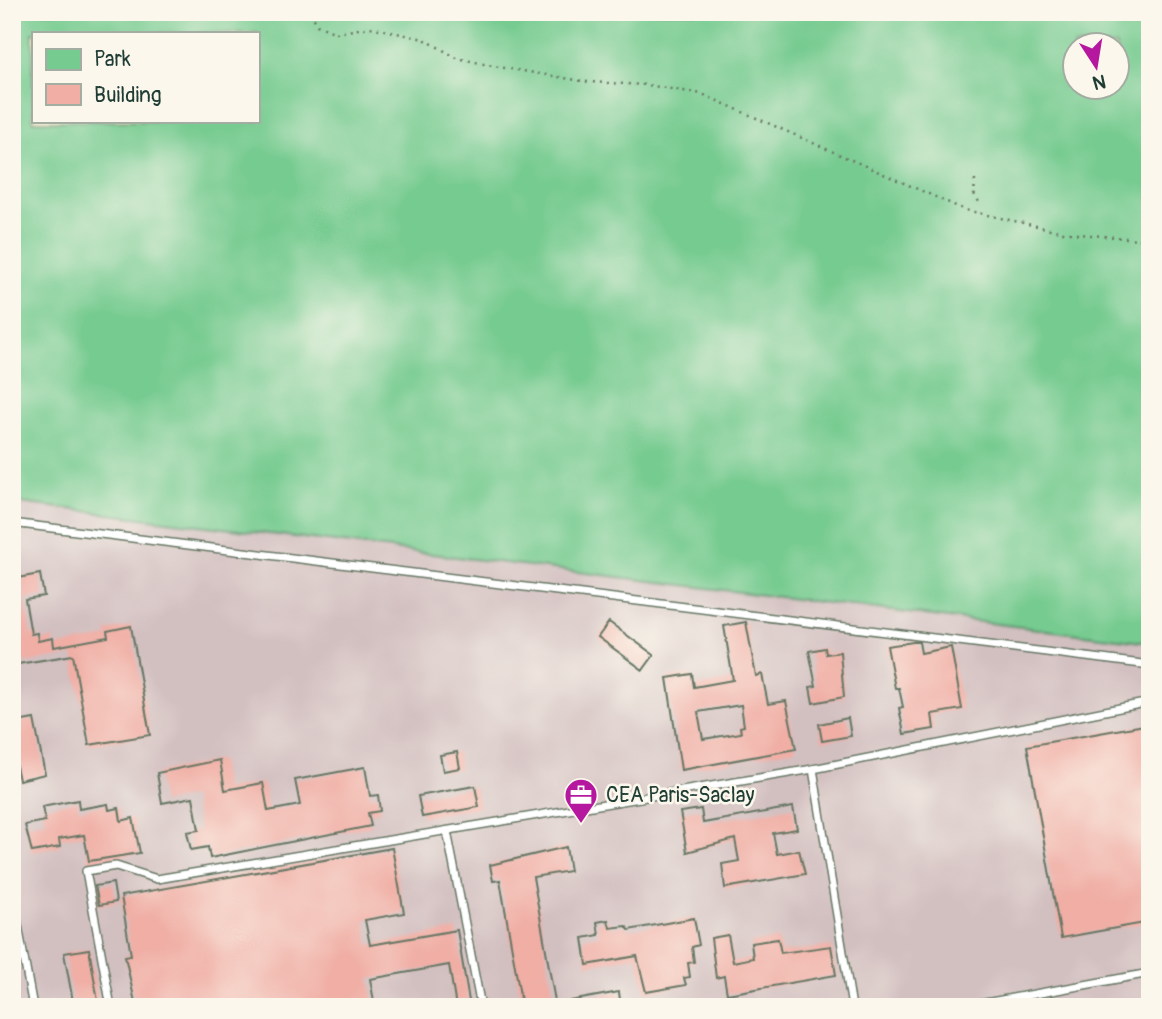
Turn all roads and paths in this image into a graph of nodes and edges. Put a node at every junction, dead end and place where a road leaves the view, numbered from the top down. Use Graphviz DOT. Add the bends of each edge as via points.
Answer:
graph roads {
  1 [pos="311,12"];
  2 [pos="975,180"];
  3 [pos="981,205"];
  4 [pos="1150,240"];
  5 [pos="12,523"];
  6 [pos="1150,664"];
  7 [pos="1150,702"];
  8 [pos="813,769"];
  9 [pos="447,831"];
  10 [pos="12,893"];
  11 [pos="23,954"];
  12 [pos="12,957"];
  13 [pos="1150,973"];
  14 [pos="33,1007"];
  15 [pos="111,1007"];
  16 [pos="481,1007"];
  17 [pos="852,1007"];
  18 [pos="963,1007"];
  1 -- 4 [label="path" via="317,25 337,33 370,27 424,40 457,58 493,66 702,94 965,210 1068,233"];
  2 -- 3 [label="path" via="974,194"];
  5 -- 6 [label="lane"];
  7 -- 8 [label="lane"];
  8 -- 9 [label="lane"];
  8 -- 17 [label="lane"];
  9 -- 15 [label="lane" via="157,879 116,866 86,871"];
  9 -- 16 [label="lane"];
  10 -- 11 [label="lane"];
  11 -- 12 [label="lane"];
  11 -- 14 [label="lane"];
  13 -- 18 [label="lane"];
}
